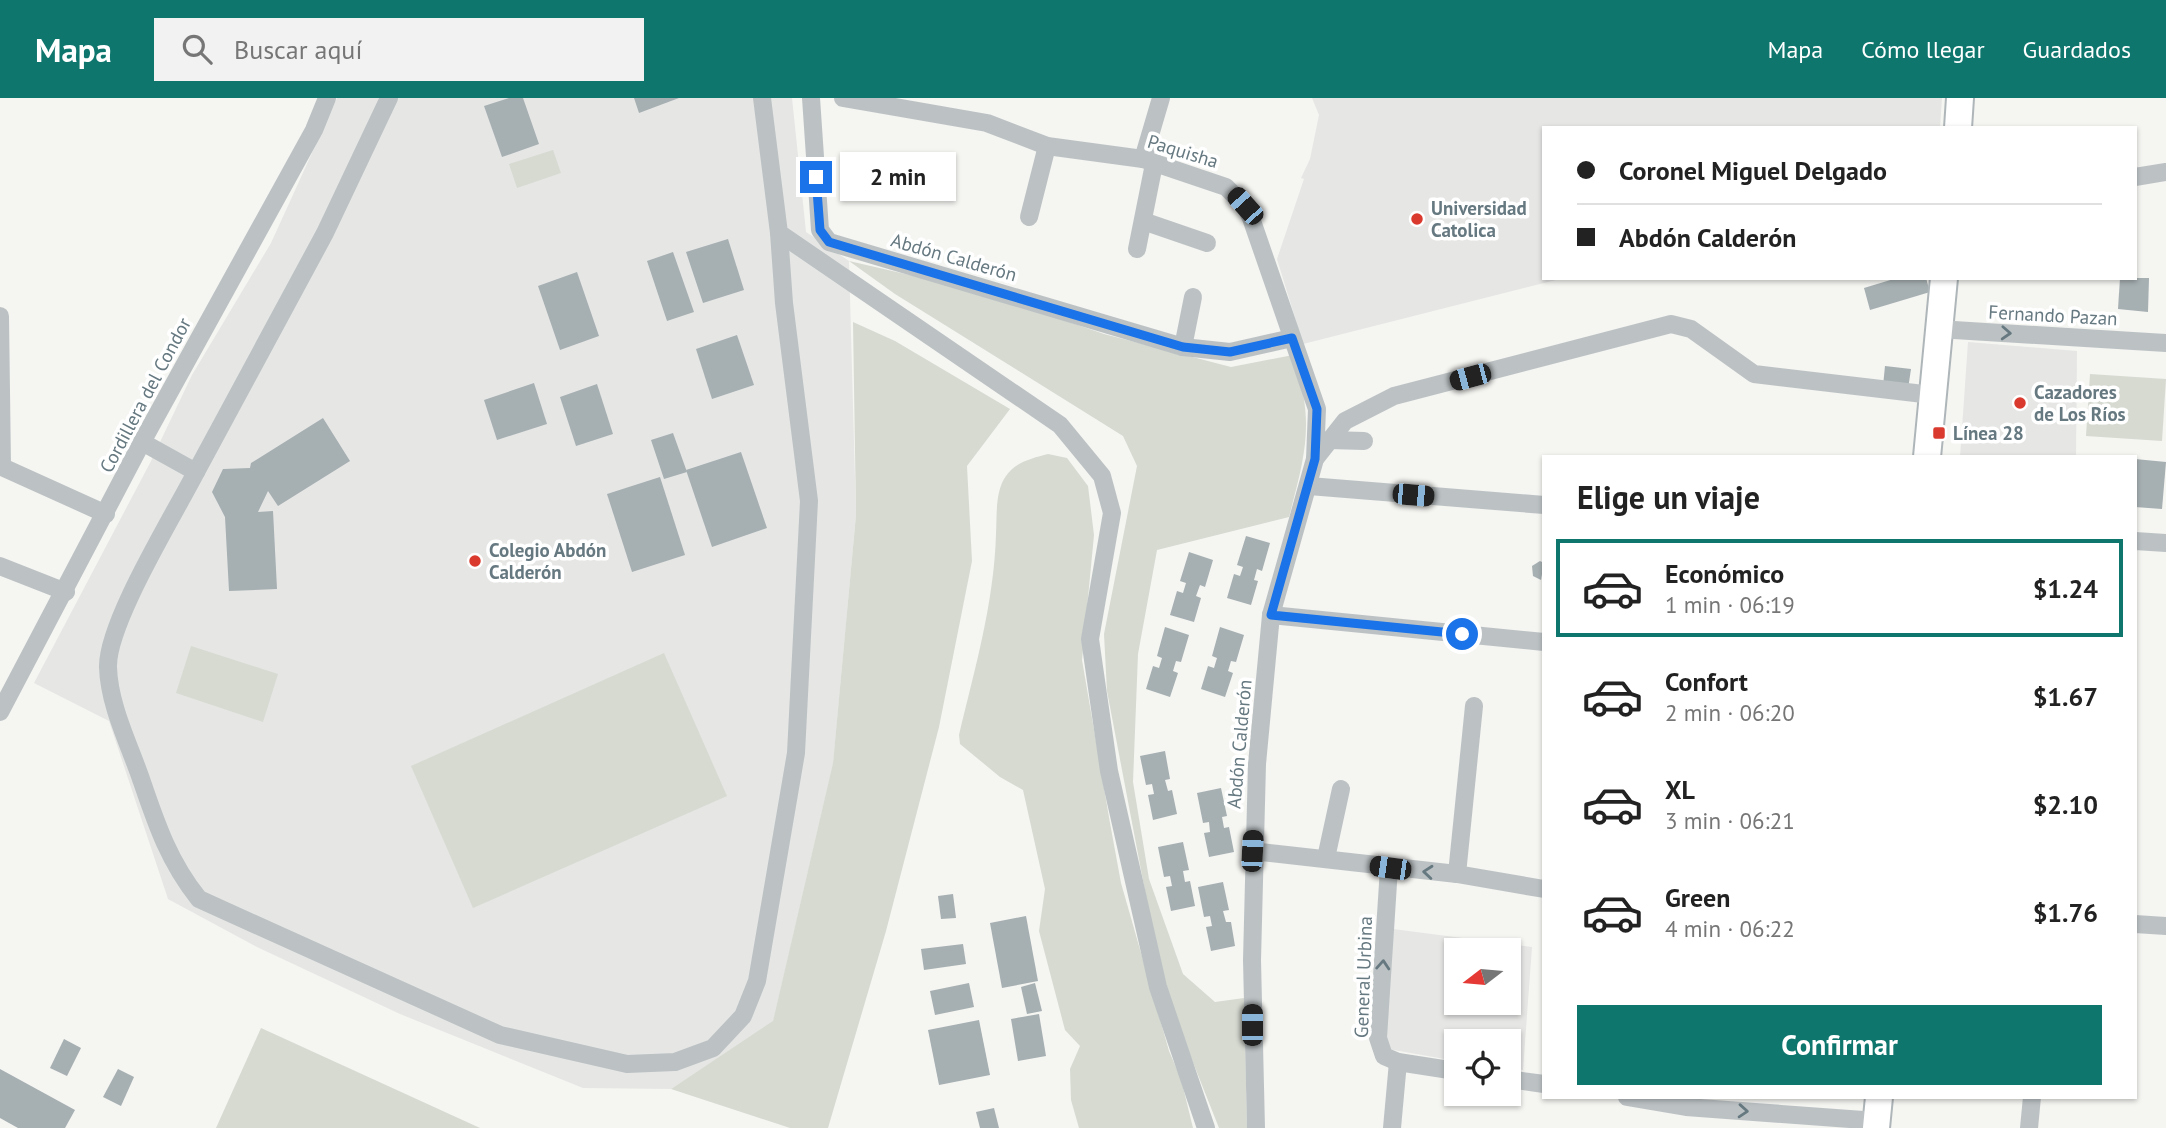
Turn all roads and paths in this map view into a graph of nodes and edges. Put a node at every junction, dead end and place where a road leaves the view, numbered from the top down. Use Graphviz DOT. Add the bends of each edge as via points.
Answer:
graph roads {
  1 [pos="327,98"];
  2 [pos="389,98"];
  3 [pos="762,98"];
  4 [pos="811,98"];
  5 [pos="843,98"];
  6 [pos="1161,98"];
  7 [pos="1960,98"];
  8 [pos="1958,126"];
  9 [pos="1047,146"];
  10 [pos="1149,161"];
  11 [pos="2166,172"];
  12 [pos="2137,177"];
  13 [pos="1029,218"];
  14 [pos="1143,221"];
  15 [pos="779,233"];
  16 [pos="1206,243"];
  17 [pos="1137,249"];
  18 [pos="1944,280"];
  19 [pos="1193,297"];
  20 [pos="0,316"];
  21 [pos="1938,329"];
  22 [pos="1292,338"];
  23 [pos="2166,342"];
  24 [pos="1183,347"];
  25 [pos="1932,395"];
  26 [pos="1329,440"];
  27 [pos="1364,440"];
  28 [pos="142,442"];
  29 [pos="1927,455"];
  30 [pos="1315,459"];
  31 [pos="1,467"];
  32 [pos="196,472"];
  33 [pos="1309,486"];
  34 [pos="1542,505"];
  35 [pos="106,514"];
  36 [pos="2137,541"];
  37 [pos="2166,543"];
  38 [pos="0,566"];
  39 [pos="66,592"];
  40 [pos="1271,615"];
  41 [pos="1542,642"];
  42 [pos="1474,706"];
  43 [pos="0,712"];
  44 [pos="1341,789"];
  45 [pos="1252,851"];
  46 [pos="1326,859"];
  47 [pos="1390,868"];
  48 [pos="1457,874"];
  49 [pos="1542,889"];
  50 [pos="2137,924"];
  51 [pos="2166,926"];
  52 [pos="1398,1062"];
  53 [pos="1444,1069"];
  54 [pos="1521,1081"];
  55 [pos="1542,1084"];
  56 [pos="1639,1099"];
  57 [pos="2032,1099"];
  58 [pos="1877,1115"];
  59 [pos="1206,1128"];
  60 [pos="1256,1128"];
  61 [pos="1392,1128"];
  62 [pos="2029,1128"];
  1 -- 28 [label="street, Cordillera del Condor" via="314,130"];
  2 -- 32 [label="street" via="325,233"];
  3 -- 15 [label="street"];
  4 -- 24 [label="street, Abdón Calderón" via="820,230 829,242"];
  5 -- 9 [label="street, Paquisha" via="987,123"];
  6 -- 10 [label="street"];
  7 -- 8 [label="main road"];
  9 -- 10 [label="street, Paquisha"];
  9 -- 13 [label="street"];
  10 -- 14 [label="street"];
  10 -- 22 [label="street, Paquisha" via="1226,187 1245,206"];
  11 -- 12 [label="street"];
  14 -- 16 [label="street"];
  14 -- 17 [label="street"];
  15 -- 32 [label="street" via="809,502 796,753 757,981 743,1016 713,1048 676,1062 627,1064 500,1035 199,898 165,847 111,692 108,665 112,642 138,582"];
  15 -- 59 [label="street" via="1060,425 1102,476 1112,513 1090,639 1109,771 1158,987"];
  18 -- 21 [label="main road"];
  19 -- 24 [label="street"];
  20 -- 31 [label="street"];
  21 -- 23 [label="street, Fernando Pazan, one-way"];
  21 -- 25 [label="main road"];
  22 -- 24 [label="street, Abdón Calderón" via="1230,352"];
  22 -- 30 [label="street, Paquisha" via="1317,409"];
  25 -- 26 [label="street, Abdón Calderón" via="1754,374 1691,330 1671,324 1394,396 1345,421"];
  25 -- 29 [label="main road"];
  26 -- 27 [label="street"];
  26 -- 30 [label="street, Abdón Calderón"];
  28 -- 32 [label="street"];
  28 -- 35 [label="street, Cordillera del Condor"];
  30 -- 33 [label="street, Abdón Calderón"];
  31 -- 35 [label="street"];
  33 -- 34 [label="street"];
  33 -- 40 [label="street, Abdón Calderón"];
  35 -- 39 [label="street, Cordillera del Condor"];
  36 -- 37 [label="street"];
  38 -- 39 [label="street"];
  39 -- 43 [label="street, Cordillera del Condor"];
  40 -- 41 [label="street"];
  40 -- 45 [label="street, Abdón Calderón"];
  42 -- 48 [label="street"];
  44 -- 46 [label="street"];
  45 -- 46 [label="street"];
  45 -- 60 [label="street, Abdón Calderón"];
  46 -- 47 [label="street"];
  48 -- 47 [label="street, one-way"];
  52 -- 47 [label="street, General Urbina, one-way" via="1384,1056 1378,1038"];
  48 -- 49 [label="street"];
  50 -- 51 [label="street"];
  52 -- 53 [label="street"];
  52 -- 61 [label="street"];
  54 -- 55 [label="street"];
  56 -- 58 [label="street, one-way" via="1686,1107"];
  57 -- 62 [label="street"];
}
